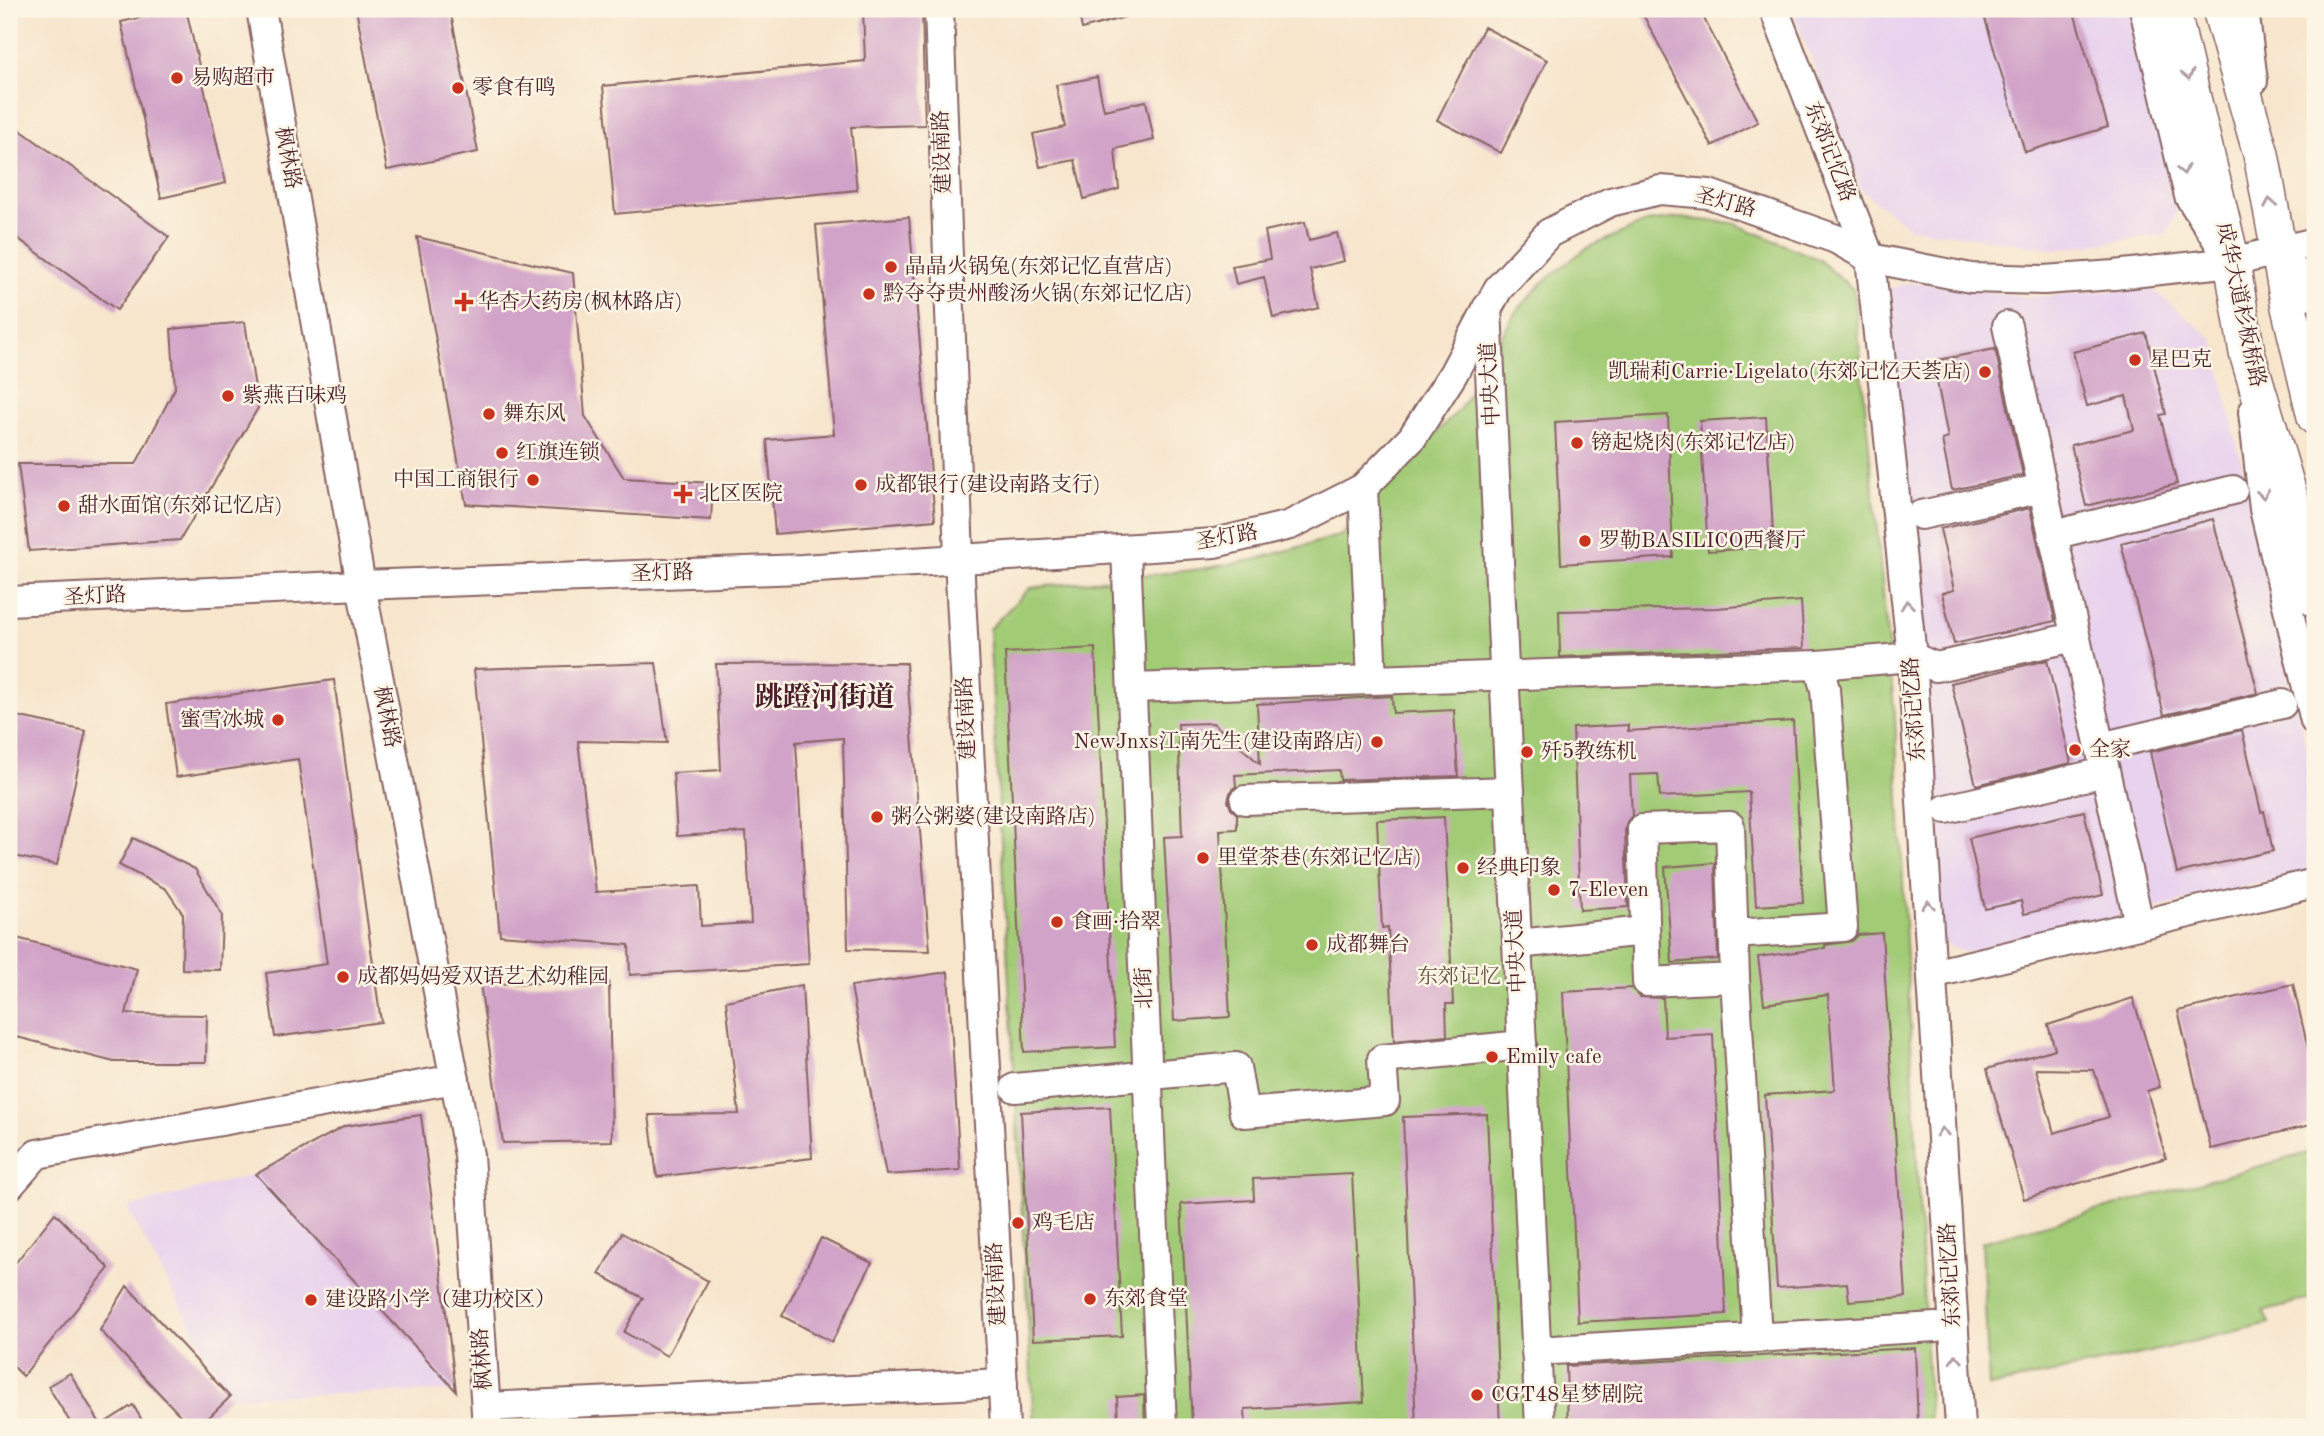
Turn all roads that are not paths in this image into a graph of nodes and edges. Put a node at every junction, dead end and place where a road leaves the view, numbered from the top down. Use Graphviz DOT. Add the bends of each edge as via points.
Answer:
graph roads {
  1 [pos="261,9"];
  2 [pos="939,9"];
  3 [pos="1774,9"];
  4 [pos="2144,9"];
  5 [pos="2172,9"];
  6 [pos="2220,9"];
  7 [pos="2244,9"];
  8 [pos="2261,154"];
  9 [pos="2315,242"];
  10 [pos="2279,251"];
  11 [pos="1870,258"];
  12 [pos="2232,262"];
  13 [pos="2315,297"];
  14 [pos="1487,306"];
  15 [pos="2007,326"];
  16 [pos="2247,353"];
  17 [pos="2315,417"];
  18 [pos="1363,488"];
  19 [pos="2043,488"];
  20 [pos="2233,490"];
  21 [pos="1921,516"];
  22 [pos="2053,535"];
  23 [pos="1126,549"];
  24 [pos="959,558"];
  25 [pos="361,585"];
  26 [pos="2315,599"];
  27 [pos="9,601"];
  28 [pos="2076,637"];
  29 [pos="1912,657"];
  30 [pos="1818,665"];
  31 [pos="1504,675"];
  32 [pos="1373,680"];
  33 [pos="1132,688"];
  34 [pos="2282,704"];
  35 [pos="2315,721"];
  36 [pos="2102,760"];
  37 [pos="1510,791"];
  38 [pos="1245,800"];
  39 [pos="1946,809"];
  40 [pos="2315,883"];
  41 [pos="2139,924"];
  42 [pos="1646,931"];
  43 [pos="1734,934"];
  44 [pos="1517,944"];
  45 [pos="1932,974"];
  46 [pos="1735,978"];
  47 [pos="1522,1045"];
  48 [pos="1148,1077"];
  49 [pos="455,1079"];
  50 [pos="1015,1088"];
  51 [pos="9,1186"];
  52 [pos="1936,1327"];
  53 [pos="1757,1337"];
  54 [pos="1536,1351"];
  55 [pos="1003,1383"];
  56 [pos="486,1417"];
  57 [pos="1005,1427"];
  58 [pos="1163,1427"];
  59 [pos="1540,1427"];
  60 [pos="1959,1427"];
  1 -- 25 [label="street, 枫林路"];
  2 -- 24 [label="street, 建设南路"];
  3 -- 11 [label="street, 东郊记忆路"];
  4 -- 12 [label="street, one-way" via="2189,196"];
  5 -- 12 [label="main road, 成华大道杉板桥路, one-way"];
  6 -- 8 [label="main road"];
  7 -- 8 [label="street"];
  10 -- 8 [label="main road, one-way"];
  9 -- 10 [label="street, 圣灯路"];
  10 -- 12 [label="street, 圣灯路"];
  10 -- 13 [label="street"];
  10 -- 17 [label="main road"];
  11 -- 12 [label="street, 圣灯路" via="1971,278 2044,280"];
  11 -- 14 [label="street, 圣灯路" via="1836,239 1709,194 1660,190 1610,202 1549,233"];
  29 -- 11 [label="street, 东郊记忆路, one-way"];
  12 -- 16 [label="main road, 成华大道杉板桥路"];
  14 -- 18 [label="street, 圣灯路" via="1453,374 1412,438"];
  14 -- 31 [label="street, 中央大道"];
  15 -- 19 [label="street"];
  16 -- 26 [label="main road, 成华大道杉板桥路"];
  16 -- 35 [label="street, one-way" via="2264,509"];
  18 -- 23 [label="street, 圣灯路" via="1290,526 1215,543"];
  18 -- 32 [label="street"];
  19 -- 21 [label="street"];
  19 -- 22 [label="street"];
  20 -- 22 [label="street"];
  22 -- 28 [label="street"];
  23 -- 24 [label="street, 圣灯路"];
  23 -- 33 [label="street, 北街"];
  24 -- 25 [label="street, 圣灯路" via="802,569"];
  24 -- 55 [label="street, 建设南路"];
  25 -- 27 [label="street, 圣灯路"];
  25 -- 49 [label="street, 枫林路"];
  28 -- 29 [label="street" via="1936,667"];
  28 -- 36 [label="street"];
  29 -- 30 [label="street"];
  45 -- 29 [label="street, 东郊记忆路, one-way"];
  30 -- 31 [label="street"];
  30 -- 43 [label="street" via="1825,689 1843,927"];
  31 -- 32 [label="street"];
  31 -- 37 [label="street, 中央大道"];
  32 -- 33 [label="street"];
  33 -- 48 [label="street, 北街"];
  34 -- 36 [label="street"];
  36 -- 39 [label="street"];
  36 -- 41 [label="street"];
  37 -- 38 [label="street"];
  37 -- 44 [label="street, 中央大道"];
  40 -- 41 [label="street"];
  41 -- 45 [label="street"];
  42 -- 43 [label="street" via="1642,829 1730,826"];
  42 -- 44 [label="street"];
  42 -- 46 [label="street" via="1647,982"];
  43 -- 46 [label="street"];
  44 -- 47 [label="street, 中央大道"];
  60 -- 45 [label="street, 东郊记忆路, one-way"];
  46 -- 53 [label="street"];
  47 -- 48 [label="street" via="1382,1059 1385,1101 1244,1112 1236,1067"];
  47 -- 54 [label="street, 中央大道"];
  48 -- 50 [label="street"];
  48 -- 58 [label="street, 北街"];
  49 -- 51 [label="street" via="37,1154"];
  49 -- 56 [label="street, 枫林路" via="469,1155"];
  52 -- 53 [label="street"];
  53 -- 54 [label="street"];
  54 -- 59 [label="street, 中央大道"];
  55 -- 56 [label="street"];
  55 -- 57 [label="street, 建设南路"];
}
